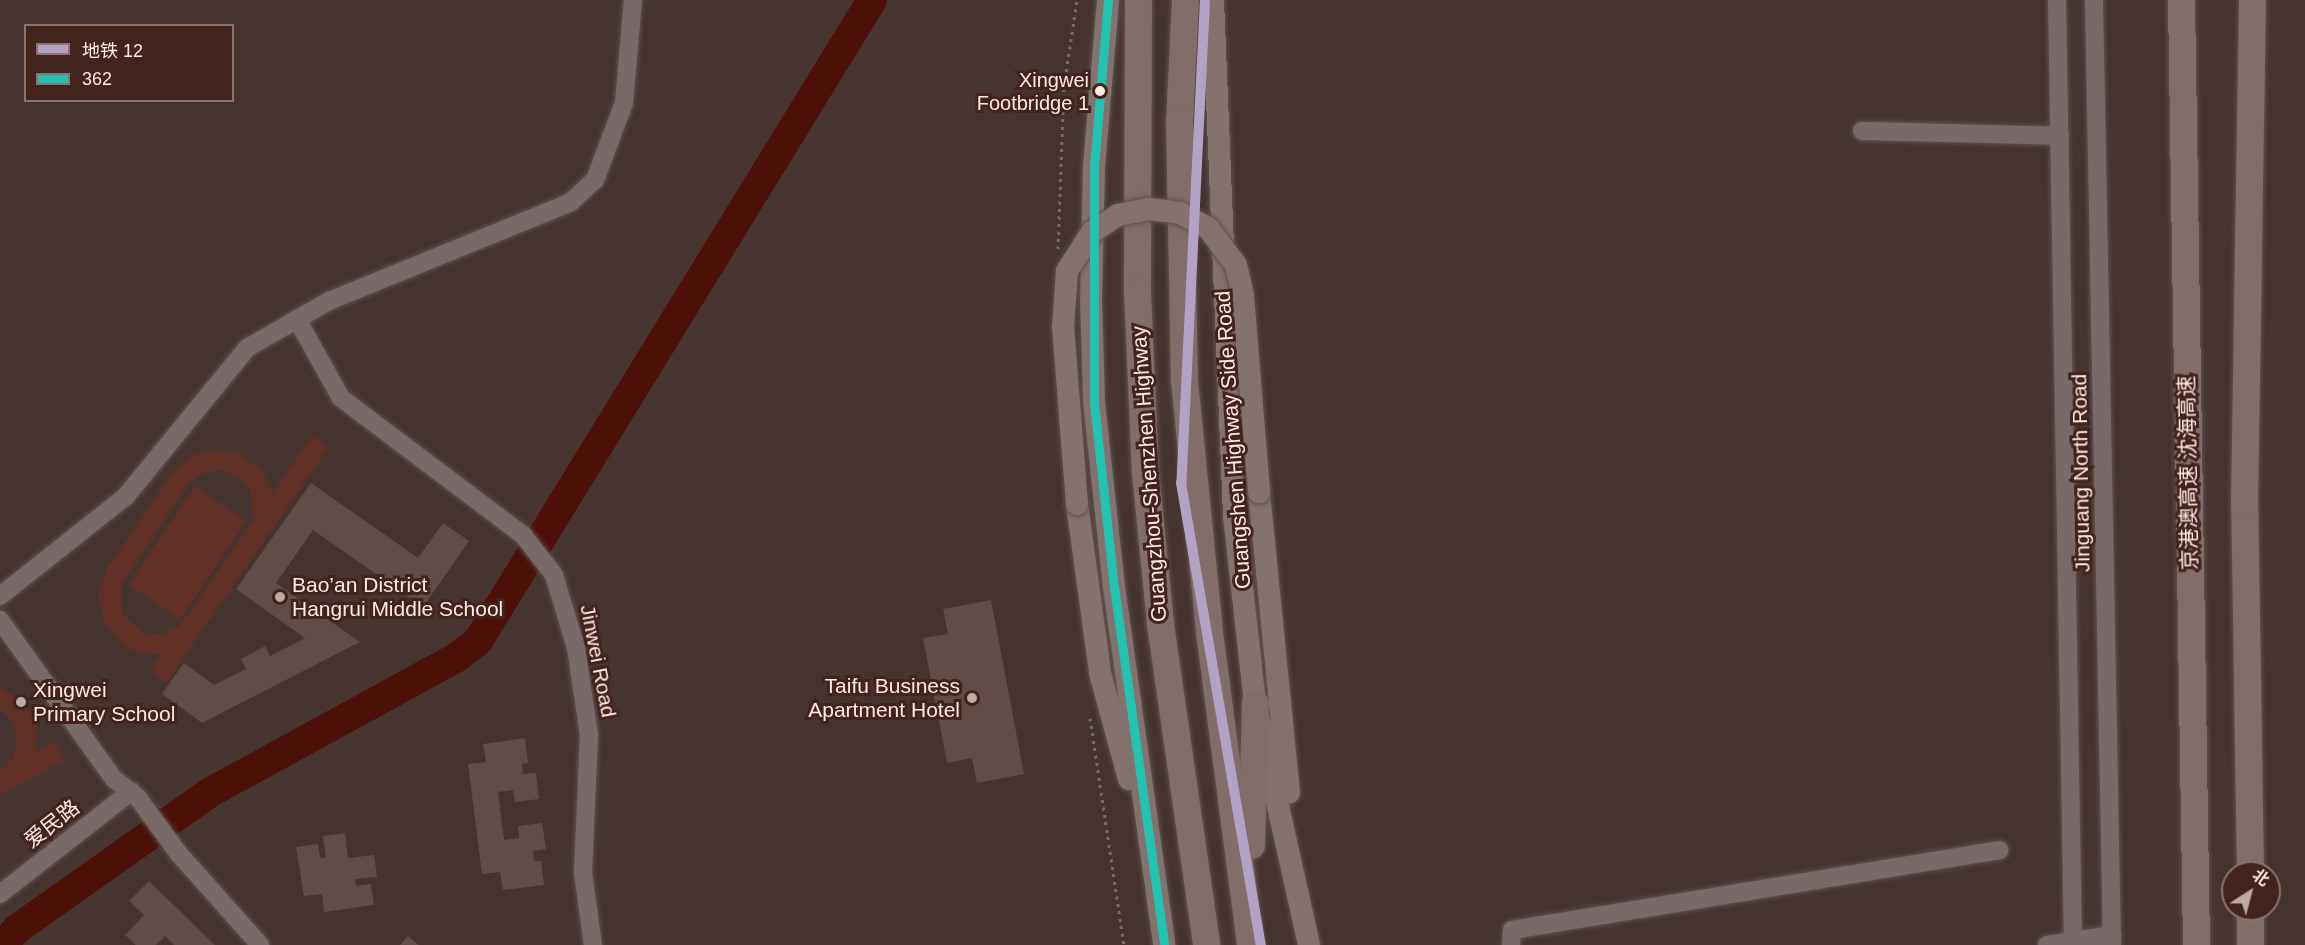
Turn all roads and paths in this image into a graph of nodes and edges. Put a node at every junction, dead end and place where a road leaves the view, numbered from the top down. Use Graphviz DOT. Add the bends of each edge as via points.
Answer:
graph roads {
  1 [pos="633,0"];
  2 [pos="1108,0"];
  3 [pos="1138,0"];
  4 [pos="1185,0"];
  5 [pos="1213,0"];
  6 [pos="2057,0"];
  7 [pos="2094,0"];
  8 [pos="2181,0"];
  9 [pos="2252,0"];
  10 [pos="1862,131"];
  11 [pos="2060,136"];
  12 [pos="297,319"];
  13 [pos="0,596"];
  14 [pos="0,620"];
  15 [pos="1256,703"];
  16 [pos="135,794"];
  17 [pos="1999,850"];
  18 [pos="1152,861"];
  19 [pos="2250,861"];
  20 [pos="0,894"];
  21 [pos="1302,902"];
  22 [pos="2250,921"];
  23 [pos="2112,940"];
  24 [pos="2073,943"];
  25 [pos="260,945"];
  26 [pos="593,945"];
  27 [pos="1164,945"];
  28 [pos="1206,945"];
  29 [pos="1251,945"];
  30 [pos="1310,945"];
  31 [pos="1511,945"];
  32 [pos="2047,945"];
  33 [pos="2196,945"];
  34 [pos="2250,945"];
  1 -- 12 [label="street" via="624,103 595,180 571,202 329,301"];
  2 -- 18 [label="main road" via="1094,166 1094,403 1114,587"];
  3 -- 28 [label="highway, Guangzhou-Shenzhen Highway" via="1137,291 1145,462 1160,624"];
  4 -- 29 [label="highway, Guangzhou-Shenzhen Highway" via="1179,121 1184,380 1209,632"];
  5 -- 15 [label="main road, Guangshen Highway Side Road" via="1234,516"];
  6 -- 11 [label="street, Jinguang North Road"];
  7 -- 23 [label="street, Jinguang North Road"];
  8 -- 33 [label="highway, 京港澳高速 沈海高速"];
  9 -- 19 [label="highway" via="2244,503"];
  10 -- 11 [label="street"];
  11 -- 24 [label="street, Jinguang North Road"];
  12 -- 13 [label="street" via="247,348 126,496"];
  12 -- 26 [label="street, Jinwei Road" via="341,398 514,528 531,543 554,575 576,648 590,735 583,873"];
  14 -- 16 [label="street" via="114,779"];
  15 -- 21 [label="main road, Guangshen Highway Side Road"];
  15 -- 29 [label="highway"];
  16 -- 20 [label="street, 爱民路"];
  16 -- 25 [label="street" via="179,854"];
  17 -- 31 [label="street" via="1512,930"];
  18 -- 21 [label="main road, bridge" via="1100,673 1077,504 1063,338 1067,271 1092,232 1118,215 1149,209 1195,219 1219,238 1236,265 1243,296 1259,492"];
  18 -- 27 [label="main road"];
  21 -- 30 [label="main road, Guangshen Highway Side Road"];
  22 -- 34 [label="highway"];
  23 -- 24 [label="street"];
  24 -- 32 [label="street"];
}
